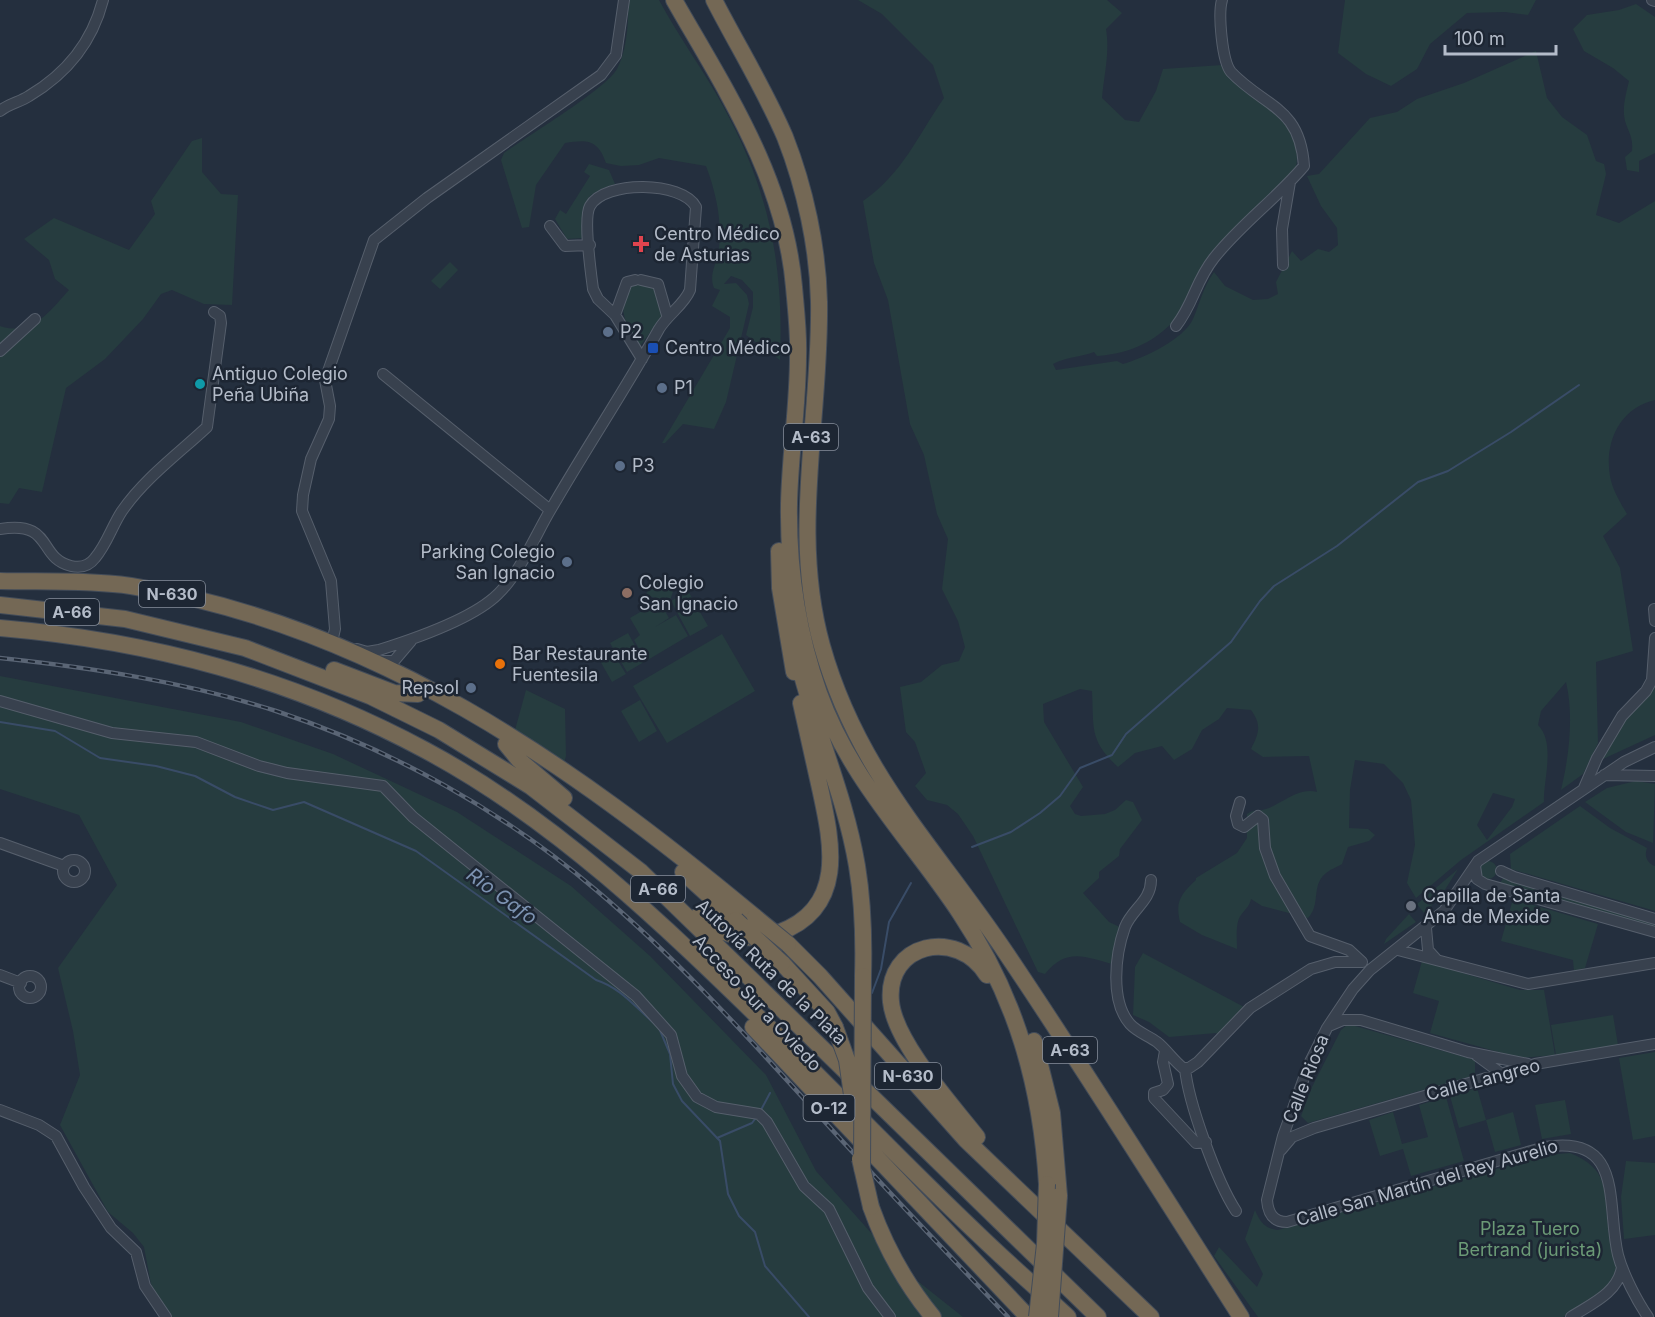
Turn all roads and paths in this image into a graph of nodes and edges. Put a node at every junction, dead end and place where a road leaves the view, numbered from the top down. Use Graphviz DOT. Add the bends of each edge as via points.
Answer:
graph roads {
  1 [pos="103,0"];
  2 [pos="624,0"];
  3 [pos="674,0"];
  4 [pos="714,0"];
  5 [pos="1222,0"];
  6 [pos="0,111"];
  7 [pos="1290,182"];
  8 [pos="550,225"];
  9 [pos="590,245"];
  10 [pos="1282,265"];
  11 [pos="794,284"];
  12 [pos="214,312"];
  13 [pos="615,315"];
  14 [pos="667,315"];
  15 [pos="35,319"];
  16 [pos="1176,326"];
  17 [pos="0,351"];
  18 [pos="642,359"];
  19 [pos="383,374"];
  20 [pos="550,510"];
  21 [pos="0,529"];
  22 [pos="779,551"];
  23 [pos="0,581"];
  24 [pos="0,605"];
  25 [pos="1654,609"];
  26 [pos="1655,621"];
  27 [pos="0,628"];
  28 [pos="421,634"];
  29 [pos="1655,638"];
  30 [pos="214,639"];
  31 [pos="335,643"];
  32 [pos="392,646"];
  33 [pos="383,662"];
  34 [pos="418,694"];
  35 [pos="0,701"];
  36 [pos="506,744"];
  37 [pos="1655,747"];
  38 [pos="1604,775"];
  39 [pos="1655,776"];
  40 [pos="579,780"];
  41 [pos="1584,789"];
  42 [pos="1240,802"];
  43 [pos="603,841"];
  44 [pos="0,843"];
  45 [pos="1503,846"];
  46 [pos="1487,858"];
  47 [pos="939,863"];
  48 [pos="64,866"];
  49 [pos="1475,866"];
  50 [pos="1499,866"];
  51 [pos="640,871"];
  52 [pos="1150,880"];
  53 [pos="1486,883"];
  54 [pos="1458,892"];
  55 [pos="631,898"];
  56 [pos="1655,919"];
  57 [pos="1426,928"];
  58 [pos="1655,932"];
  59 [pos="1398,950"];
  60 [pos="1437,960"];
  61 [pos="1361,962"];
  62 [pos="1655,963"];
  63 [pos="1370,970"];
  64 [pos="0,975"];
  65 [pos="21,982"];
  66 [pos="1353,989"];
  67 [pos="1361,1020"];
  68 [pos="1327,1028"];
  69 [pos="1655,1044"];
  70 [pos="1165,1052"];
  71 [pos="1468,1052"];
  72 [pos="1483,1061"];
  73 [pos="1535,1064"];
  74 [pos="1029,1065"];
  75 [pos="1185,1068"];
  76 [pos="1502,1074"];
  77 [pos="1479,1080"];
  78 [pos="1293,1107"];
  79 [pos="0,1110"];
  80 [pos="1314,1128"];
  81 [pos="1206,1142"];
  82 [pos="1278,1155"];
  83 [pos="862,1169"];
  84 [pos="1034,1204"];
  85 [pos="1268,1210"];
  86 [pos="1236,1211"];
  87 [pos="1193,1242"];
  88 [pos="1622,1267"];
  89 [pos="1613,1289"];
  90 [pos="1637,1299"];
  91 [pos="165,1317"];
  92 [pos="890,1317"];
  93 [pos="933,1317"];
  94 [pos="1028,1317"];
  95 [pos="1037,1317"];
  96 [pos="1050,1317"];
  97 [pos="1068,1317"];
  98 [pos="1099,1317"];
  99 [pos="1151,1317"];
  100 [pos="1241,1317"];
  101 [pos="1248,1317"];
  102 [pos="1571,1317"];
  103 [pos="1648,1317"];
  1 -- 6 [label="street" via="89,38 59,76"];
  2 -- 31 [label="street" via="611,66 374,240 325,380 329,419 311,459 303,495 302,511 331,581"];
  3 -- 11 [label="highway, A-63" via="724,83 761,157 777,201"];
  4 -- 47 [label="highway, A-63" via="785,139 813,239 819,361 806,532 821,644 835,687 867,758"];
  5 -- 7 [label="street" via="1222,43 1230,70 1275,105 1294,128 1304,166"];
  7 -- 10 [label="street" via="1282,229"];
  7 -- 16 [label="street" via="1213,259 1198,280 1188,311"];
  8 -- 9 [label="street" via="565,246"];
  9 -- 13 [label="street" via="593,289"];
  9 -- 14 [label="street" via="589,207 603,194 616,189 667,189 693,202 696,213 690,290 687,298"];
  11 -- 22 [label="highway"];
  11 -- 74 [label="highway, A-63" via="799,356 789,504 790,552 807,654 835,732 855,768 960,913 991,965 1018,1025"];
  12 -- 21 [label="street" via="221,323 207,427 156,472 122,511 93,561 82,567 64,564 54,557 41,536 30,529"];
  13 -- 14 [label="street" via="627,282 638,280 658,284"];
  13 -- 18 [label="street"];
  14 -- 18 [label="street"];
  15 -- 17 [label="street"];
  18 -- 20 [label="street"];
  19 -- 20 [label="street"];
  20 -- 28 [label="street" via="499,594 469,614"];
  22 -- 51 [label="highway" via="785,629 832,843 832,865 825,890 811,911 785,930 767,936 738,936 713,928"];
  22 -- 83 [label="highway, bridge" via="788,615 804,682 827,751 857,866 864,939"];
  23 -- 31 [label="highway, N-630" via="129,586 249,615"];
  24 -- 30 [label="highway, Autovía Ruta de la Plata / A-66" via="125,620"];
  25 -- 26 [label="street"];
  27 -- 55 [label="highway, A-66" via="75,634 168,652 238,671 360,718 426,750 477,781 532,819"];
  28 -- 32 [label="street"];
  28 -- 33 [label="street"];
  29 -- 41 [label="street" via="1652,680 1622,716"];
  30 -- 34 [label="highway" via="310,662 394,693"];
  30 -- 43 [label="highway, Autovía Ruta de la Plata / A-66" via="318,674 429,724 530,786"];
  31 -- 32 [label="street" via="367,652"];
  31 -- 33 [label="highway, N-630"];
  32 -- 33 [label="street"];
  33 -- 40 [label="highway, N-630"];
  35 -- 92 [label="street" via="112,733 196,742 259,766 383,786 412,817 636,996 671,1035 682,1076 697,1097 716,1107 759,1114 767,1122 804,1186 829,1209 868,1288"];
  36 -- 43 [label="highway"];
  37 -- 38 [label="street"];
  38 -- 39 [label="street"];
  38 -- 41 [label="street"];
  40 -- 83 [label="highway, N-630, bridge" via="782,963 827,1012 847,1060"];
  40 -- 84 [label="highway, N-630, bridge" via="658,837 788,944 966,1140"];
  41 -- 45 [label="street"];
  42 -- 61 [label="street" via="1238,824 1244,827 1258,816 1263,820 1275,876 1310,936 1349,950"];
  43 -- 51 [label="highway, Autovía Ruta de la Plata / A-66"];
  44 -- 48 [label="street"];
  45 -- 46 [label="street"];
  45 -- 50 [label="street"];
  46 -- 49 [label="street"];
  46 -- 50 [label="street"];
  47 -- 87 [label="highway, A-63" via="1004,950"];
  47 -- 96 [label="highway, bridge" via="996,954 1026,1016 1042,1070 1052,1113 1059,1196"];
  49 -- 53 [label="street" via="1475,875"];
  49 -- 54 [label="street, Calle Riosa"];
  50 -- 53 [label="street" via="1499,878"];
  50 -- 56 [label="street" via="1514,878"];
  51 -- 98 [label="highway, Autovía Ruta de la Plata / A-66"];
  52 -- 70 [label="street" via="1146,899 1125,928 1118,999 1122,1015 1132,1027 1160,1044"];
  53 -- 54 [label="street, Calle Riosa"];
  53 -- 58 [label="street"];
  54 -- 57 [label="street, Calle Riosa"];
  55 -- 94 [label="highway, Acceso Sur a Oviedo / O-12"];
  55 -- 97 [label="highway, A-66" via="981,1238"];
  57 -- 59 [label="street, Calle Riosa"];
  57 -- 60 [label="street" via="1428,950"];
  59 -- 60 [label="street"];
  59 -- 63 [label="street, Calle Riosa"];
  60 -- 62 [label="street" via="1528,984"];
  61 -- 63 [label="street"];
  61 -- 75 [label="street" via="1335,962 1311,969 1250,1008 1198,1062"];
  63 -- 66 [label="street, Calle Riosa"];
  64 -- 65 [label="street"];
  66 -- 67 [label="street" via="1351,1011"];
  66 -- 68 [label="street, Calle Riosa"];
  67 -- 68 [label="street" via="1343,1020"];
  67 -- 71 [label="street"];
  68 -- 78 [label="street, Calle Riosa"];
  69 -- 73 [label="street, Calle Langreo"];
  70 -- 75 [label="street"];
  70 -- 81 [label="street" via="1168,1084 1154,1093 1154,1098 1196,1143"];
  71 -- 72 [label="street"];
  71 -- 73 [label="street"];
  72 -- 76 [label="street"];
  72 -- 77 [label="street"];
  73 -- 76 [label="street, Calle Langreo"];
  74 -- 84 [label="highway" via="995,988 973,957 953,947 934,945 915,952 901,965 890,1000 904,1038 934,1082"];
  74 -- 95 [label="highway, A-63, bridge" via="1044,1143 1047,1184"];
  75 -- 81 [label="street" via="1189,1098"];
  76 -- 77 [label="street, Calle Langreo"];
  77 -- 80 [label="street, Calle Langreo"];
  78 -- 80 [label="street" via="1304,1126"];
  78 -- 82 [label="street, Calle Riosa"];
  79 -- 91 [label="street" via="56,1136 111,1228 136,1252 145,1286"];
  80 -- 82 [label="street, Calle Langreo" via="1292,1137"];
  81 -- 86 [label="street"];
  82 -- 85 [label="street, Calle Riosa"];
  83 -- 93 [label="highway, N-630, bridge" via="871,1208 893,1262"];
  84 -- 99 [label="highway, N-630"];
  85 -- 88 [label="street, Calle San Martín del Rey Aurelio" via="1274,1218 1287,1222 1545,1147 1568,1144 1592,1155 1609,1176 1614,1233"];
  87 -- 100 [label="highway, A-63"];
  87 -- 101 [label="highway"];
  88 -- 89 [label="street"];
  88 -- 90 [label="street, Calle San Martín del Rey Aurelio"];
  89 -- 90 [label="street" via="1626,1291"];
  89 -- 102 [label="street"];
  90 -- 103 [label="street, Calle San Martín del Rey Aurelio"];
}
